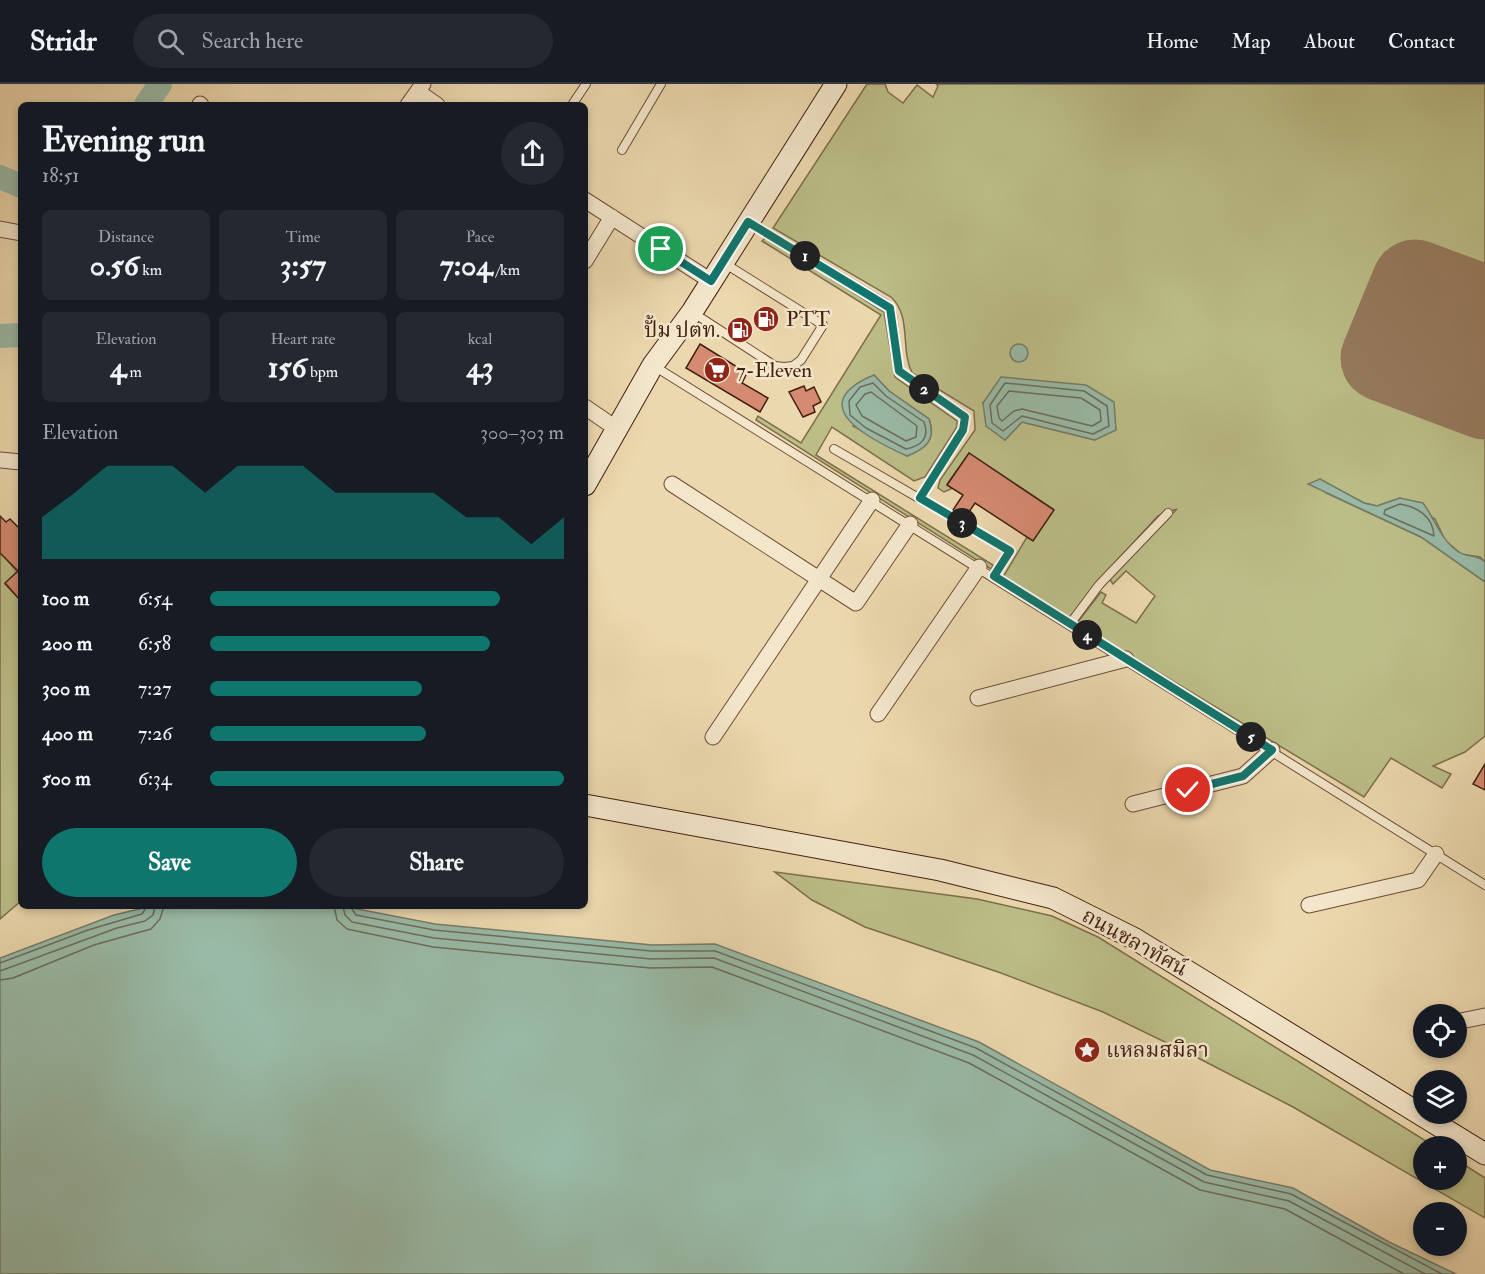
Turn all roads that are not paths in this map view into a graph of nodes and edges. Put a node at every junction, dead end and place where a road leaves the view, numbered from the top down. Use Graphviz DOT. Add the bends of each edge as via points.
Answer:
graph roads {
  1 [pos="586,84"];
  2 [pos="661,84"];
  3 [pos="836,84"];
  4 [pos="420,88"];
  5 [pos="410,102"];
  6 [pos="434,102"];
  7 [pos="574,102"];
  8 [pos="622,150"];
  9 [pos="588,202"];
  10 [pos="612,217"];
  11 [pos="748,222"];
  12 [pos="0,229"];
  13 [pos="18,232"];
  14 [pos="588,256"];
  15 [pos="723,262"];
  16 [pos="711,281"];
  17 [pos="692,312"];
  18 [pos="653,365"];
  19 [pos="588,411"];
  20 [pos="613,436"];
  21 [pos="834,449"];
  22 [pos="0,460"];
  23 [pos="18,462"];
  24 [pos="588,465"];
  25 [pos="588,480"];
  26 [pos="672,484"];
  27 [pos="920,498"];
  28 [pos="872,500"];
  29 [pos="1168,513"];
  30 [pos="910,524"];
  31 [pos="980,567"];
  32 [pos="994,576"];
  33 [pos="817,580"];
  34 [pos="1070,624"];
  35 [pos="1126,659"];
  36 [pos="978,698"];
  37 [pos="878,714"];
  38 [pos="713,737"];
  39 [pos="1272,750"];
  40 [pos="588,800"];
  41 [pos="1133,804"];
  42 [pos="588,806"];
  43 [pos="743,834"];
  44 [pos="1436,854"];
  45 [pos="1485,885"];
  46 [pos="1309,905"];
  47 [pos="1485,1016"];
  48 [pos="1467,1020"];
  49 [pos="1485,1155"];
  1 -- 7 [label="lane"];
  2 -- 8 [label="lane"];
  3 -- 11 [label="main road"];
  4 -- 5 [label="street"];
  4 -- 6 [label="street"];
  9 -- 10 [label="street"];
  10 -- 14 [label="street"];
  10 -- 16 [label="street"];
  11 -- 15 [label="main road"];
  11 -- 27 [label="lane" via="890,308 899,371 965,417 963,430"];
  12 -- 13 [label="street"];
  15 -- 16 [label="main road"];
  15 -- 17 [label="lane" via="823,325 801,360 793,366 775,366"];
  16 -- 17 [label="main road"];
  17 -- 18 [label="main road"];
  18 -- 20 [label="main road"];
  18 -- 28 [label="lane"];
  19 -- 20 [label="street"];
  20 -- 24 [label="main road"];
  20 -- 25 [label="main road"];
  21 -- 27 [label="lane"];
  22 -- 23 [label="street"];
  26 -- 33 [label="street"];
  27 -- 32 [label="lane" via="1010,551"];
  28 -- 30 [label="lane"];
  28 -- 33 [label="street"];
  29 -- 34 [label="lane" via="1099,585"];
  30 -- 31 [label="lane"];
  30 -- 33 [label="street" via="856,603"];
  31 -- 32 [label="lane"];
  31 -- 37 [label="street"];
  32 -- 34 [label="lane"];
  33 -- 38 [label="street"];
  34 -- 35 [label="lane"];
  35 -- 36 [label="street"];
  35 -- 39 [label="lane"];
  39 -- 41 [label="street" via="1243,776"];
  39 -- 44 [label="lane"];
  40 -- 43 [label="main road, ถนนชลาทัศน์"];
  42 -- 43 [label="main road, ถนนชลาทัศน์"];
  43 -- 49 [label="main road, ถนนชลาทัศน์" via="940,870 1053,898 1134,939"];
  44 -- 45 [label="lane"];
  44 -- 46 [label="street" via="1418,880"];
  47 -- 48 [label="street"];
}
